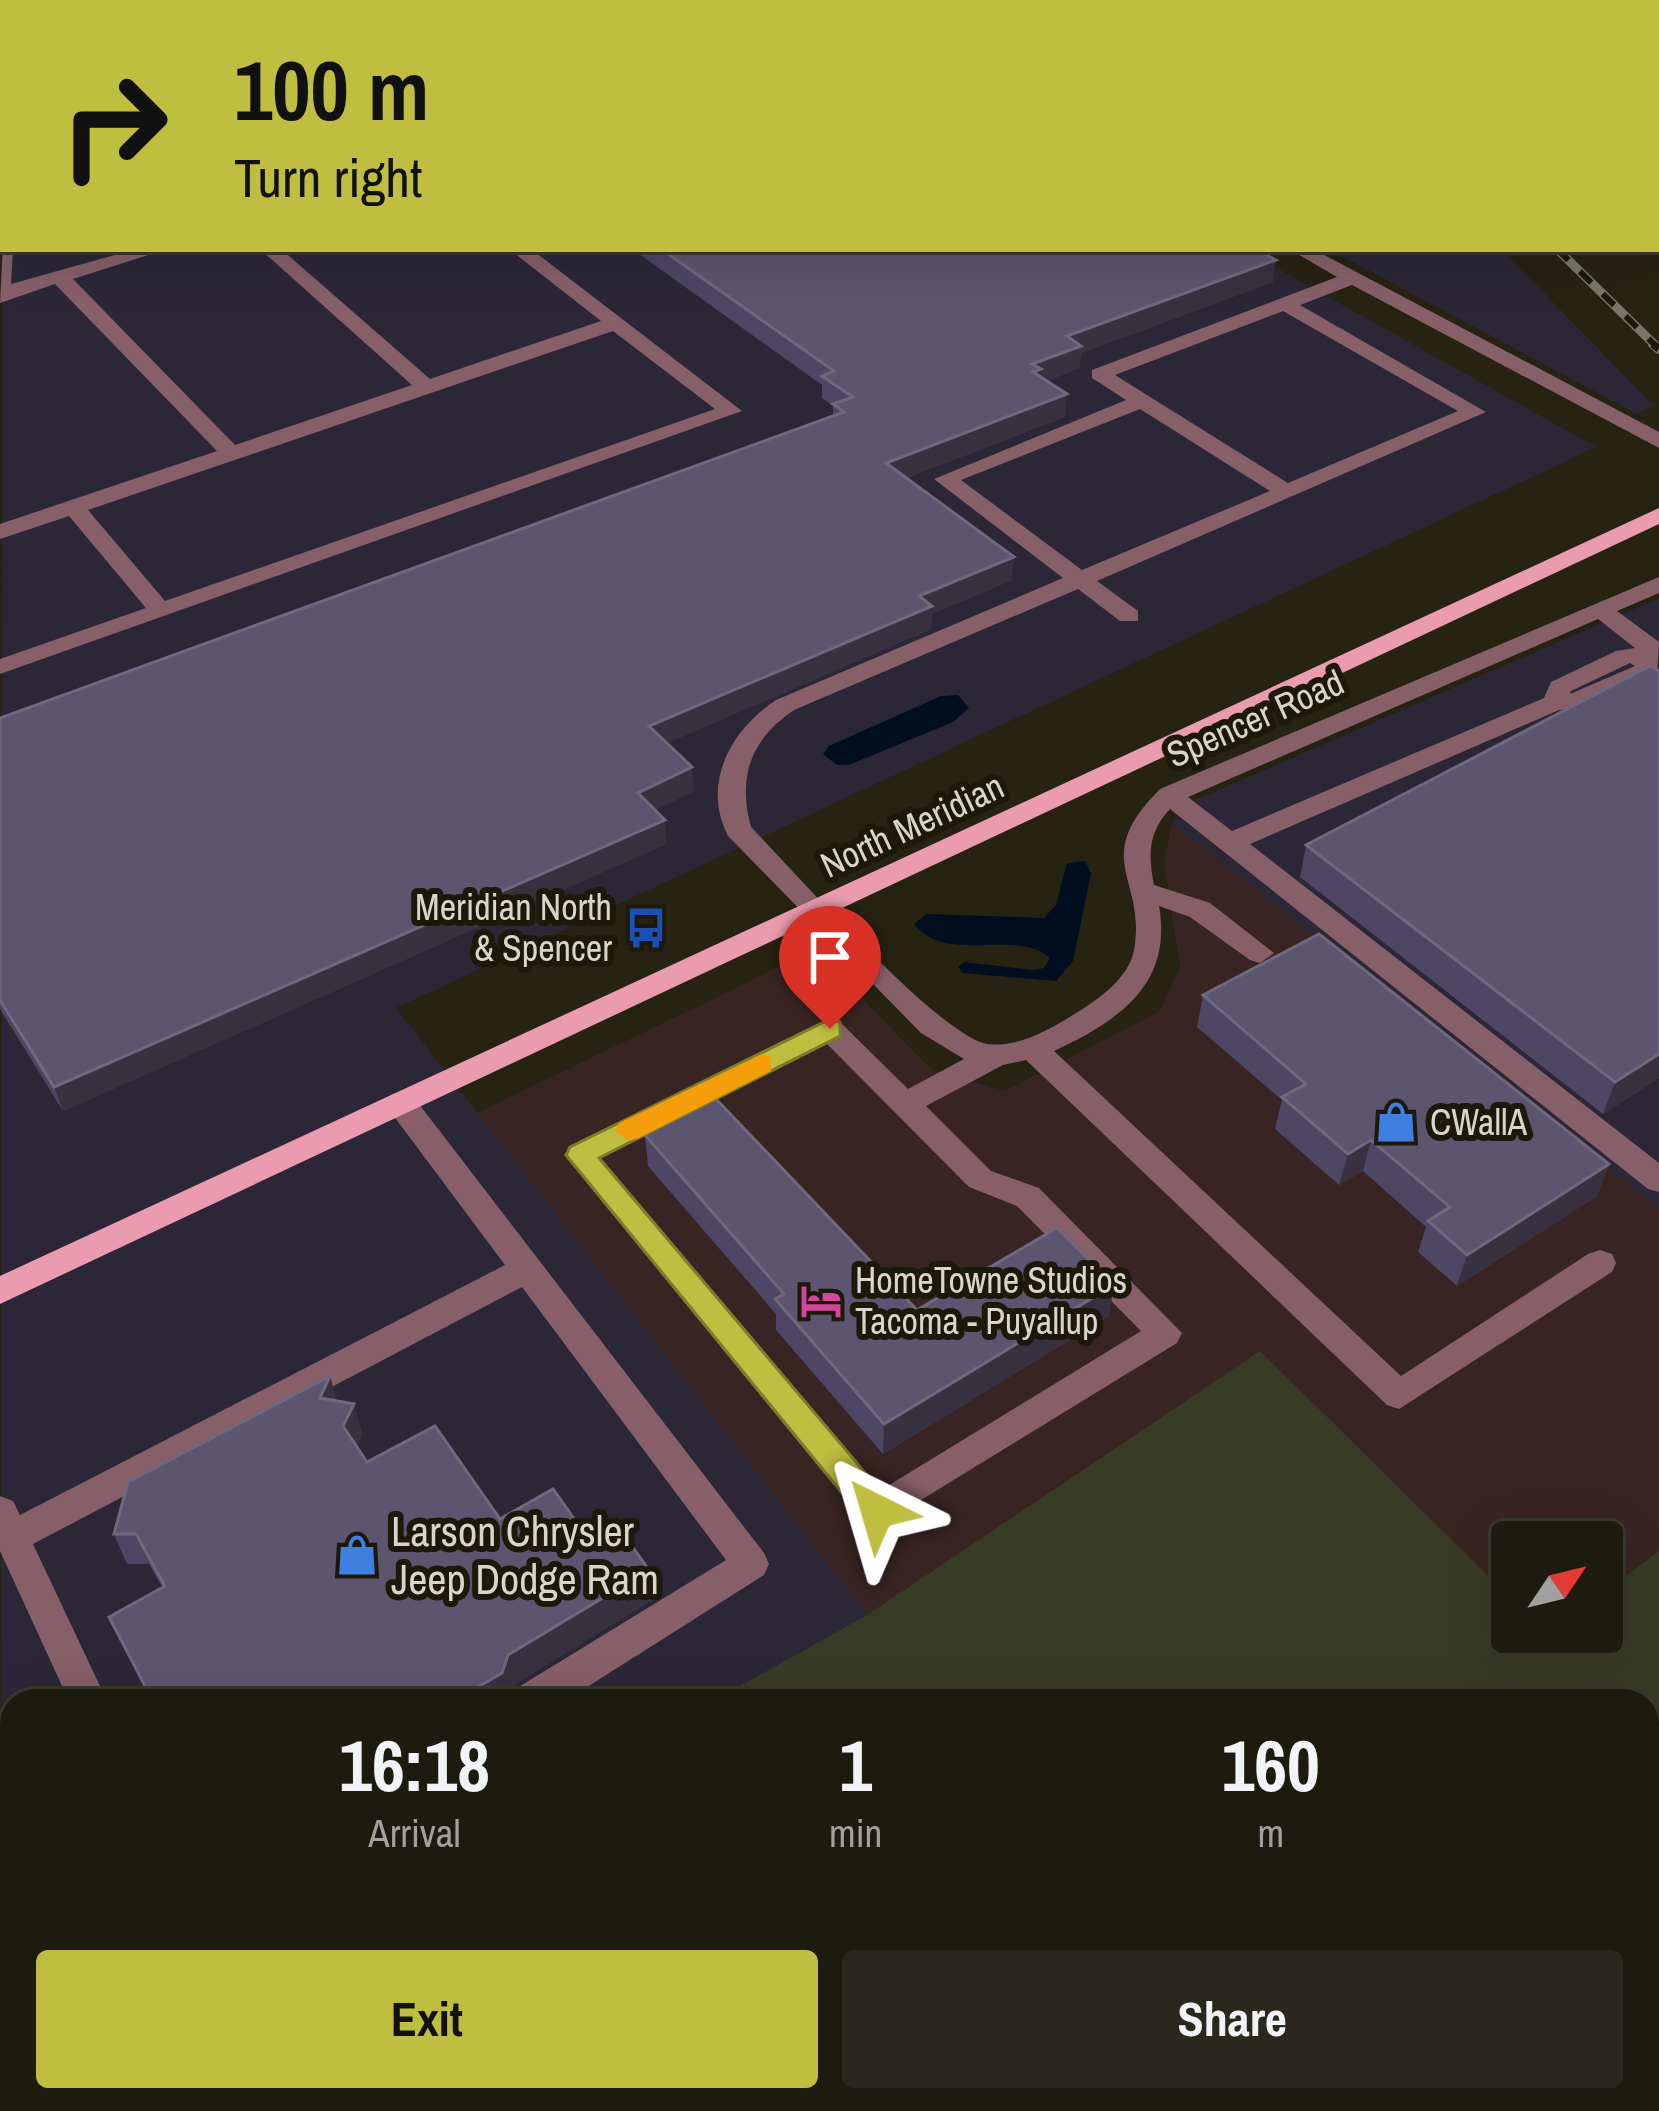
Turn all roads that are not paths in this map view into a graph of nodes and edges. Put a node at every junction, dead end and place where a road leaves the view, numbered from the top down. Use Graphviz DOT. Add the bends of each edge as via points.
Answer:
graph roads {
  1 [pos="3,252"];
  2 [pos="148,252"];
  3 [pos="273,252"];
  4 [pos="523,252"];
  5 [pos="1305,252"];
  6 [pos="60,277"];
  7 [pos="1353,278"];
  8 [pos="2,295"];
  9 [pos="1284,304"];
  10 [pos="616,323"];
  11 [pos="426,387"];
  12 [pos="1142,400"];
  13 [pos="1659,441"];
  14 [pos="231,453"];
  15 [pos="1287,492"];
  16 [pos="0,497"];
  17 [pos="73,506"];
  18 [pos="1659,515"];
  19 [pos="9,529"];
  20 [pos="1079,580"];
  21 [pos="1659,584"];
  22 [pos="1599,609"];
  23 [pos="161,611"];
  24 [pos="1129,616"];
  25 [pos="0,668"];
  26 [pos="1169,795"];
  27 [pos="1229,842"];
  28 [pos="1140,890"];
  29 [pos="814,909"];
  30 [pos="1260,953"];
  31 [pos="1033,1048"];
  32 [pos="997,1055"];
  33 [pos="401,1102"];
  34 [pos="905,1104"];
  35 [pos="1659,1180"];
  36 [pos="1600,1263"];
  37 [pos="527,1269"];
  38 [pos="0,1291"];
  39 [pos="6,1525"];
  40 [pos="82,1689"];
  41 [pos="550,1689"];
  1 -- 8 [label="street"];
  2 -- 6 [label="street"];
  3 -- 11 [label="street"];
  4 -- 10 [label="street"];
  5 -- 7 [label="street"];
  6 -- 8 [label="street"];
  6 -- 14 [label="street"];
  7 -- 9 [label="street"];
  7 -- 13 [label="street"];
  9 -- 12 [label="street" via="1099,374"];
  9 -- 15 [label="street" via="1475,412"];
  10 -- 11 [label="street"];
  10 -- 23 [label="street" via="731,411"];
  11 -- 14 [label="street"];
  12 -- 15 [label="street"];
  12 -- 20 [label="street" via="945,479"];
  14 -- 17 [label="street"];
  15 -- 20 [label="street"];
  16 -- 19 [label="street"];
  17 -- 19 [label="street"];
  17 -- 23 [label="street"];
  18 -- 29 [label="main road, North Meridian"];
  20 -- 24 [label="street"];
  20 -- 29 [label="street" via="785,705 746,737 729,787 739,830"];
  21 -- 22 [label="street, Spencer Road"];
  22 -- 26 [label="street, Spencer Road"];
  22 -- 27 [label="street" via="1641,636 1648,669"];
  23 -- 25 [label="street"];
  26 -- 27 [label="street"];
  26 -- 28 [label="street, Spencer Road" via="1139,826"];
  27 -- 35 [label="street"];
  28 -- 30 [label="street" via="1200,910"];
  28 -- 31 [label="street, Spencer Road" via="1149,950 1138,976 1114,1003"];
  29 -- 32 [label="street" via="931,1026 961,1047"];
  29 -- 33 [label="main road, North Meridian"];
  31 -- 32 [label="street, Spencer Road"];
  31 -- 36 [label="street" via="1399,1395"];
  32 -- 34 [label="street, Spencer Road"];
  33 -- 37 [label="street"];
  33 -- 38 [label="main road, North Meridian"];
  34 -- 34 [label="street" via="830,1029 580,1155 877,1511 1165,1333 1028,1197 980,1179"];
  37 -- 39 [label="street"];
  37 -- 41 [label="street" via="751,1564"];
  39 -- 40 [label="street"];
}
